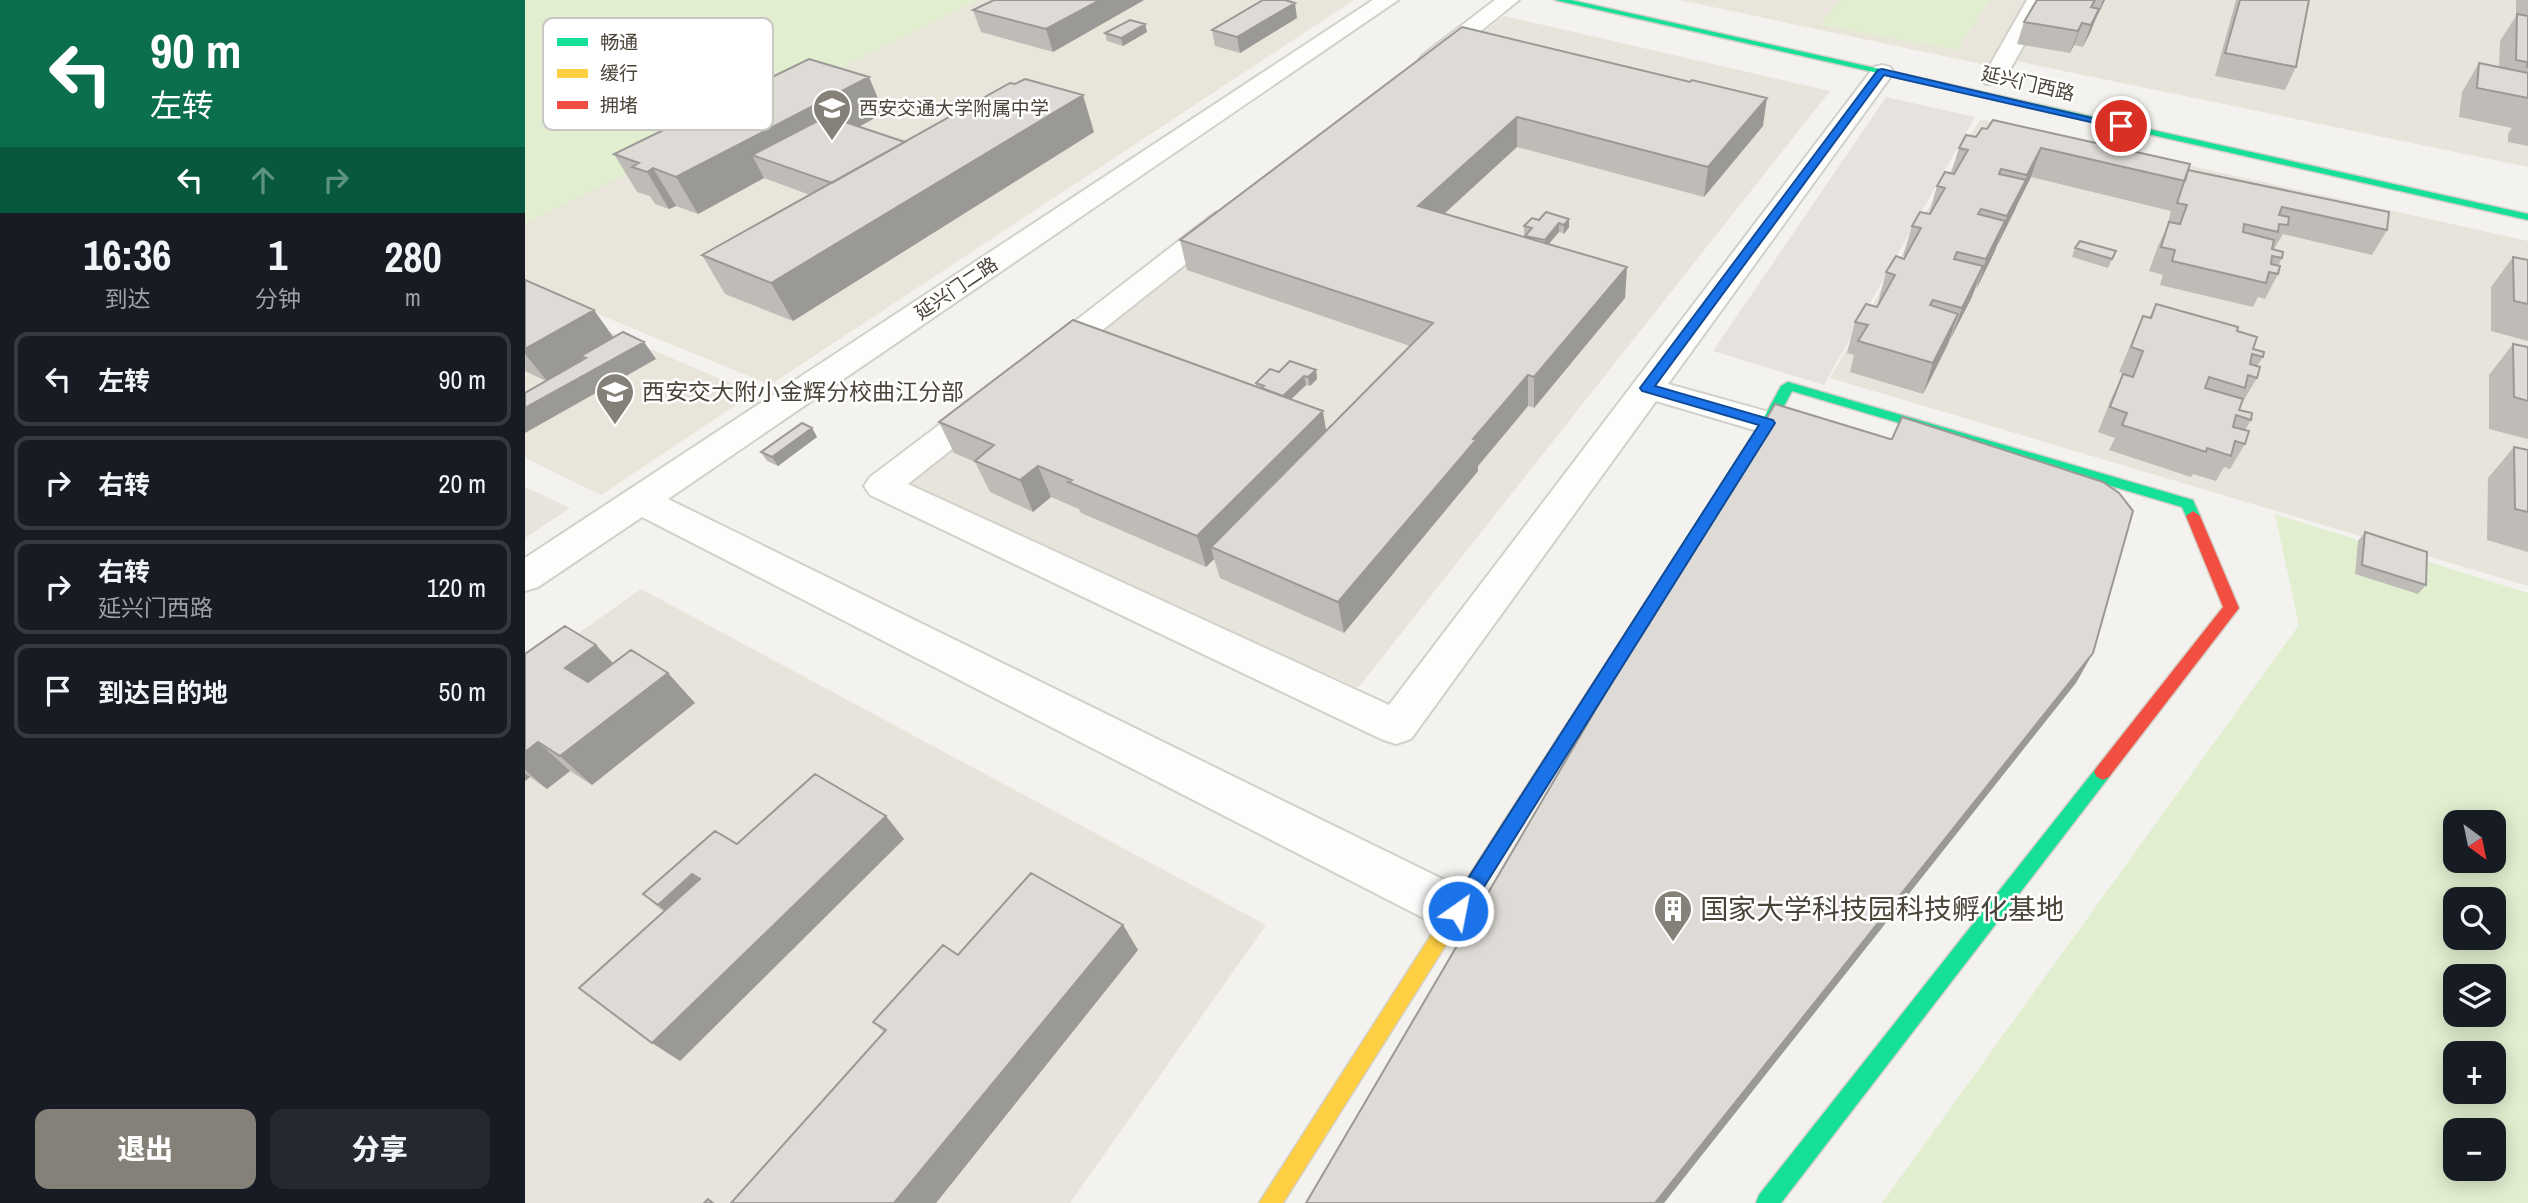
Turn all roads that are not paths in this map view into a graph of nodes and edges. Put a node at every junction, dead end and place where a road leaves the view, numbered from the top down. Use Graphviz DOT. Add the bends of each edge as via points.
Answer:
graph roads {
  1 [pos="1387,0"];
  2 [pos="1508,0"];
  3 [pos="1559,0"];
  4 [pos="1601,0"];
  5 [pos="2038,0"];
  6 [pos="1913,62"];
  7 [pos="1882,72"];
  8 [pos="1409,77"];
  9 [pos="1994,79"];
  10 [pos="1245,205"];
  11 [pos="2528,217"];
  12 [pos="1647,388"];
  13 [pos="1768,423"];
  14 [pos="639,500"];
  15 [pos="525,577"];
  16 [pos="1458,911"];
  17 [pos="1271,1203"];
  18 [pos="1767,1203"];
  1 -- 14 [label="street, 延兴门二路"];
  2 -- 8 [label="street"];
  3 -- 7 [label="street, 延兴门西路"];
  4 -- 6 [label="street"];
  5 -- 9 [label="street"];
  7 -- 11 [label="street, 延兴门西路"];
  7 -- 12 [label="street"];
  10 -- 12 [label="street" via="882,486 1396,727"];
  12 -- 13 [label="street"];
  13 -- 16 [label="street"];
  13 -- 18 [label="street" via="1788,386 2188,504 2231,608"];
  14 -- 15 [label="street, 延兴门二路"];
  14 -- 16 [label="street"];
  16 -- 17 [label="street"];
}
